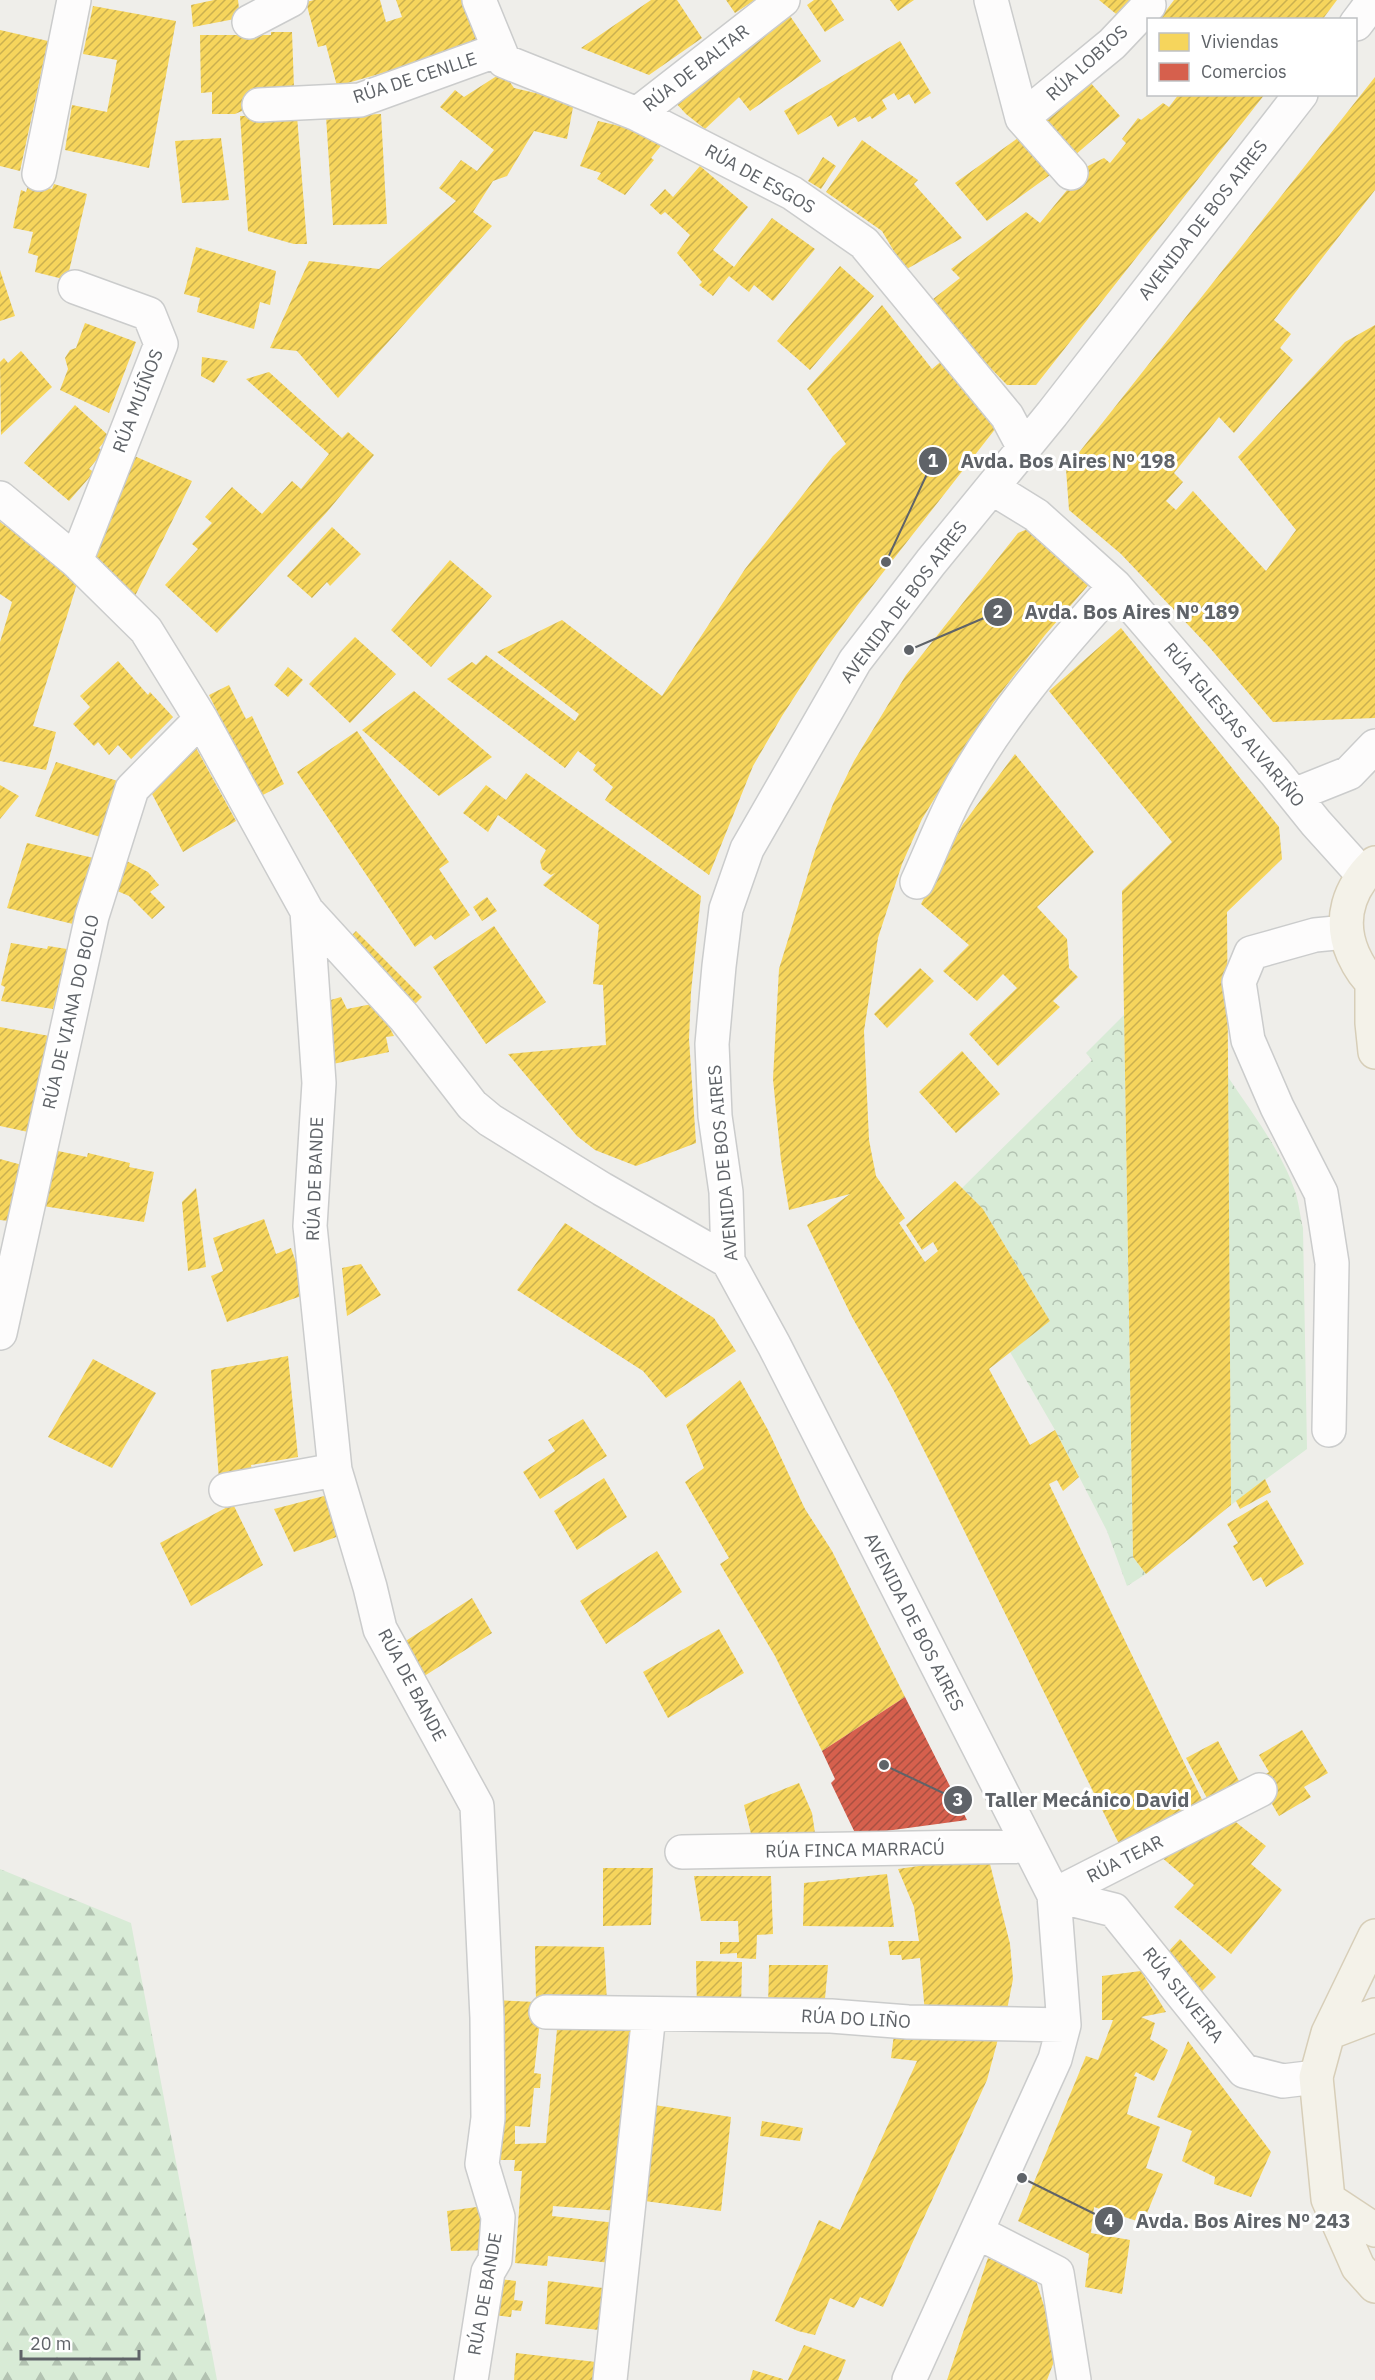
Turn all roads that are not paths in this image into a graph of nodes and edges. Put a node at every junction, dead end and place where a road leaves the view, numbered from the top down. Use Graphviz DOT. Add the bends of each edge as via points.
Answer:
graph roads {
  1 [pos="74,0"];
  2 [pos="291,0"];
  3 [pos="479,0"];
  4 [pos="783,0"];
  5 [pos="788,0"];
  6 [pos="800,0"];
  7 [pos="991,0"];
  8 [pos="1374,0"];
  9 [pos="1149,5"];
  10 [pos="249,22"];
  11 [pos="1357,23"];
  12 [pos="498,50"];
  13 [pos="1299,96"];
  14 [pos="259,105"];
  15 [pos="637,114"];
  16 [pos="1022,118"];
  17 [pos="1071,173"];
  18 [pos="39,174"];
  19 [pos="75,287"];
  20 [pos="1024,448"];
  21 [pos="992,488"];
  22 [pos="0,498"];
  23 [pos="76,561"];
  24 [pos="1115,586"];
  25 [pos="201,719"];
  26 [pos="1375,746"];
  27 [pos="1294,795"];
  28 [pos="1369,869"];
  29 [pos="917,882"];
  30 [pos="307,911"];
  31 [pos="1346,932"];
  32 [pos="1373,983"];
  33 [pos="1375,1052"];
  34 [pos="728,1261"];
  35 [pos="0,1333"];
  36 [pos="1329,1430"];
  37 [pos="334,1470"];
  38 [pos="226,1490"];
  39 [pos="1260,1790"];
  40 [pos="1028,1846"];
  41 [pos="682,1852"];
  42 [pos="1054,1895"];
  43 [pos="1375,1936"];
  44 [pos="546,2012"];
  45 [pos="649,2014"];
  46 [pos="1375,2015"];
  47 [pos="1064,2025"];
  48 [pos="1328,2033"];
  49 [pos="1316,2077"];
  50 [pos="1328,2199"];
  51 [pos="1375,2230"];
  52 [pos="977,2232"];
  53 [pos="1375,2286"];
  54 [pos="471,2380"];
  55 [pos="610,2380"];
  56 [pos="909,2380"];
  57 [pos="1074,2380"];
  1 -- 18 [label="street"];
  2 -- 10 [label="street"];
  3 -- 12 [label="street"];
  4 -- 15 [label="street, RÚA DE BALTAR"];
  5 -- 6 [label="street"];
  7 -- 16 [label="street"];
  8 -- 11 [label="street"];
  9 -- 16 [label="street, RÚA LOBIOS" via="1112,44"];
  12 -- 14 [label="street, RÚA DE CENLLE" via="360,100"];
  12 -- 15 [label="street, RÚA DE ESGOS" via="504,61"];
  13 -- 20 [label="street, AVENIDA DE BOS AIRES"];
  15 -- 20 [label="street, RÚA DE ESGOS" via="792,193 864,243 1007,416"];
  16 -- 17 [label="street"];
  19 -- 23 [label="street, RÚA MUÍÑOS" via="149,314 161,344"];
  20 -- 21 [label="street, AVENIDA DE BOS AIRES"];
  21 -- 24 [label="street, RÚA IGLESIAS ALVARIÑO" via="1036,515"];
  21 -- 34 [label="street, AVENIDA DE BOS AIRES" via="855,661 747,849 726,909 712,1044 715,1116 726,1192"];
  22 -- 23 [label="street"];
  23 -- 25 [label="street" via="146,630"];
  24 -- 27 [label="street, RÚA IGLESIAS ALVARIÑO"];
  24 -- 29 [label="street" via="1003,721 956,798"];
  25 -- 30 [label="street"];
  25 -- 35 [label="street, RÚA DE VIANA DO BOLO" via="132,789 92,916"];
  26 -- 27 [label="street" via="1349,773"];
  27 -- 28 [label="street, RÚA IGLESIAS ALVARIÑO"];
  28 -- 31 [label="main road" via="1352,892"];
  30 -- 34 [label="street" via="404,1017 472,1105 490,1120"];
  30 -- 37 [label="street, RÚA DE BANDE" via="318,1083 310,1226"];
  31 -- 32 [label="main road" via="1358,966"];
  31 -- 36 [label="street" via="1315,935 1251,953 1239,982 1248,1040 1321,1193 1332,1263"];
  32 -- 33 [label="main road"];
  34 -- 40 [label="street, AVENIDA DE BOS AIRES"];
  37 -- 38 [label="street"];
  37 -- 54 [label="street, RÚA DE BANDE" via="380,1629 477,1806 488,2118 482,2164 498,2217 495,2259 488,2272"];
  39 -- 42 [label="street, RÚA TEAR"];
  40 -- 41 [label="street, RÚA FINCA MARRACÚ"];
  40 -- 42 [label="street, AVENIDA DE BOS AIRES"];
  42 -- 47 [label="street, AVENIDA DE BOS AIRES"];
  42 -- 49 [label="street, RÚA SILVEIRA" via="1114,1910 1244,2071 1283,2081"];
  43 -- 48 [label="main road"];
  44 -- 45 [label="street, RÚA DO LIÑO"];
  45 -- 47 [label="street, RÚA DO LIÑO"];
  45 -- 55 [label="street"];
  46 -- 48 [label="main road"];
  47 -- 52 [label="street, AVENIDA DE BOS AIRES" via="1054,2059"];
  48 -- 49 [label="main road"];
  49 -- 50 [label="main road"];
  50 -- 51 [label="main road"];
  50 -- 53 [label="main road" via="1358,2267"];
  52 -- 56 [label="street, AVENIDA DE BOS AIRES"];
  52 -- 57 [label="street" via="1057,2273"];
}
